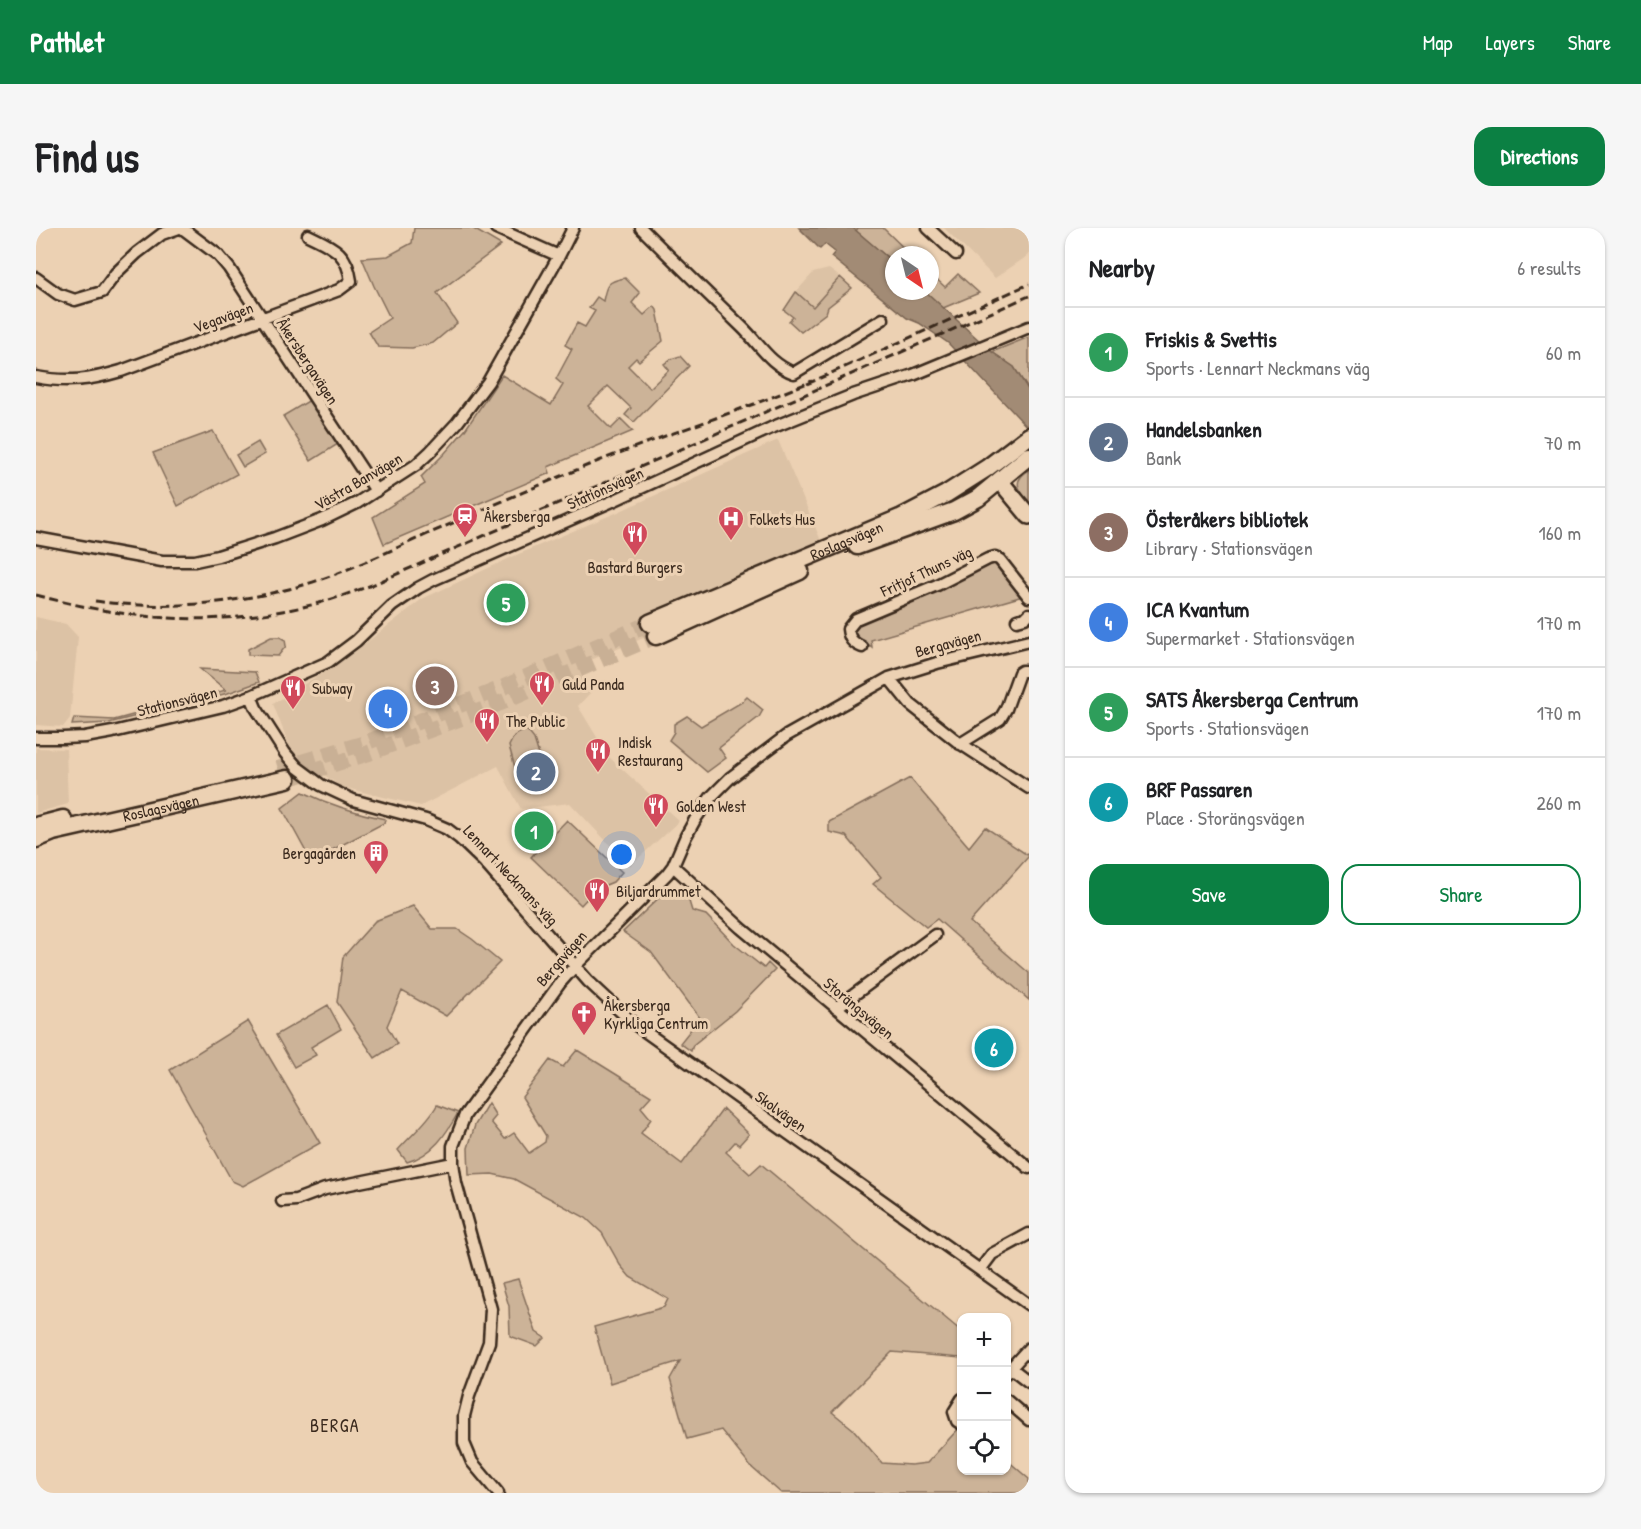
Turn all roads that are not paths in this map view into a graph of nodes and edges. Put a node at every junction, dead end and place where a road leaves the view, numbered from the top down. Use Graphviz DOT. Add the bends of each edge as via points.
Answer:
graph roads {
  1 [pos="181,228"];
  2 [pos="496,228"];
  3 [pos="573,228"];
  4 [pos="641,228"];
  5 [pos="928,228"];
  6 [pos="308,235"];
  7 [pos="956,254"];
  8 [pos="559,256"];
  9 [pos="36,278"];
  10 [pos="262,318"];
  11 [pos="883,319"];
  12 [pos="1029,327"];
  13 [pos="36,377"];
  14 [pos="1028,436"];
  15 [pos="1029,456"];
  16 [pos="1000,481"];
  17 [pos="375,491"];
  18 [pos="1029,516"];
  19 [pos="36,538"];
  20 [pos="1029,597"];
  21 [pos="1029,614"];
  22 [pos="1017,620"];
  23 [pos="1029,641"];
  24 [pos="862,647"];
  25 [pos="1029,671"];
  26 [pos="889,678"];
  27 [pos="251,696"];
  28 [pos="36,738"];
  29 [pos="960,744"];
  30 [pos="1029,788"];
  31 [pos="36,826"];
  32 [pos="36,839"];
  33 [pos="673,866"];
  34 [pos="935,935"];
  35 [pos="575,966"];
  36 [pos="836,1008"];
  37 [pos="453,1163"];
  38 [pos="1029,1168"];
  39 [pos="282,1201"];
  40 [pos="1029,1234"];
  41 [pos="980,1270"];
  42 [pos="1029,1305"];
  43 [pos="1029,1348"];
  44 [pos="1011,1369"];
  45 [pos="1011,1372"];
  46 [pos="1029,1382"];
  47 [pos="1011,1404"];
  48 [pos="1029,1420"];
  49 [pos="498,1493"];
  1 -- 9 [label="street" via="162,234 137,253 102,292 75,300 58,294"];
  1 -- 10 [label="street, Åkersbergavägen" via="218,255"];
  2 -- 8 [label="street"];
  3 -- 8 [label="street, Västra Banvägen"];
  4 -- 11 [label="street" via="782,369 794,373"];
  5 -- 7 [label="street"];
  6 -- 10 [label="street, Vegavägen" via="341,253 351,281 339,290"];
  8 -- 17 [label="street, Västra Banvägen" via="488,382 457,423 416,465"];
  10 -- 13 [label="street, Vegavägen" via="92,379"];
  10 -- 17 [label="street, Åkersbergavägen"];
  12 -- 27 [label="street, Stationsvägen" via="771,428 433,580 392,606 328,662"];
  14 -- 16 [label="main road" via="1023,450 1001,470"];
  14 -- 16 [label="main road, Roslagsvägen" via="987,468 900,518 653,629 954,511"];
  15 -- 16 [label="main road, Roslagsvägen"];
  16 -- 18 [label="street"];
  17 -- 19 [label="street, Västra Banvägen" via="303,528 195,561 162,561"];
  20 -- 24 [label="street, Fritjof Thuns väg" via="1000,560 988,559 856,619 848,629 849,637"];
  21 -- 22 [label="street"];
  23 -- 26 [label="street, Bergavägen"];
  25 -- 29 [label="street" via="1019,673 1000,719"];
  26 -- 29 [label="street" via="910,704"];
  26 -- 33 [label="street, Bergavägen" via="786,736 730,778 696,818"];
  27 -- 28 [label="street, Stationsvägen" via="104,734"];
  27 -- 35 [label="street, Lennart Neckmans väg" via="297,767 321,785 353,800 426,820 453,833 484,862"];
  29 -- 30 [label="street"];
  31 -- 32 [label="main road, Roslagsvägen" via="282,774"];
  33 -- 35 [label="street, Bergavägen"];
  33 -- 36 [label="street, Storängsvägen"];
  34 -- 36 [label="street"];
  35 -- 37 [label="street, Bergavägen" via="465,1115 453,1146"];
  35 -- 41 [label="street, Skolvägen" via="633,1023"];
  36 -- 38 [label="street, Storängsvägen"];
  37 -- 39 [label="street"];
  37 -- 49 [label="street, Bergavägen" via="491,1309 489,1342 464,1416 464,1443 472,1462"];
  40 -- 41 [label="street" via="992,1254"];
  41 -- 42 [label="street, Skolvägen"];
  43 -- 44 [label="street"];
  45 -- 46 [label="street"];
  47 -- 48 [label="street"];
}
